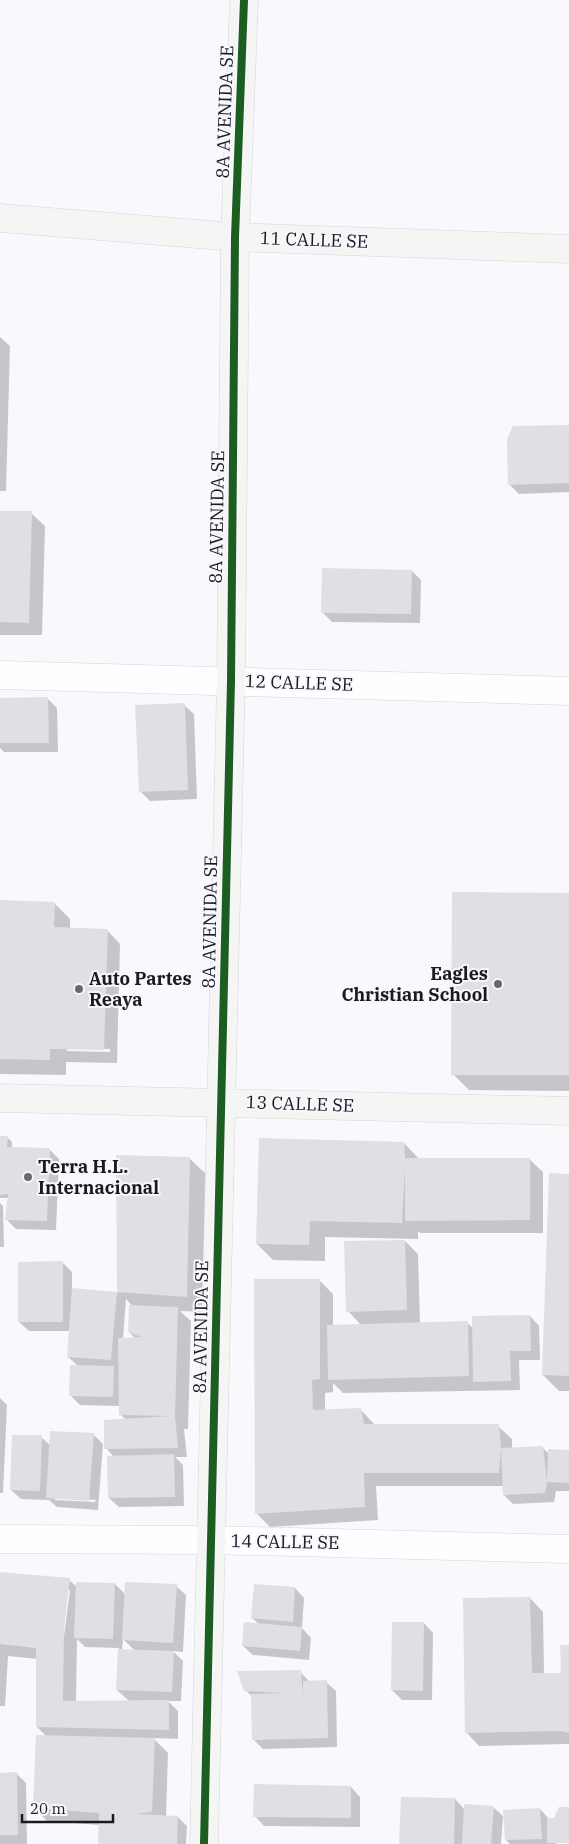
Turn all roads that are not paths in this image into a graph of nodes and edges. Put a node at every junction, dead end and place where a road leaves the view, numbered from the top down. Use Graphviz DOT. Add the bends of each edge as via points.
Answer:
graph roads {
  1 [pos="244,0"];
  2 [pos="0,218"];
  3 [pos="235,237"];
  4 [pos="569,248"];
  5 [pos="0,675"];
  6 [pos="231,681"];
  7 [pos="569,691"];
  8 [pos="0,1098"];
  9 [pos="221,1102"];
  10 [pos="569,1111"];
  11 [pos="0,1539"];
  12 [pos="211,1540"];
  13 [pos="569,1550"];
  14 [pos="204,1844"];
  1 -- 3 [label="street, 8A AVENIDA SE"];
  2 -- 3 [label="street, 11 CALLE SE"];
  3 -- 4 [label="street, 11 CALLE SE"];
  3 -- 6 [label="street, 8A AVENIDA SE"];
  5 -- 6 [label="street, 12 CALLE SE"];
  6 -- 7 [label="street, 12 CALLE SE"];
  6 -- 9 [label="street, 8A AVENIDA SE"];
  8 -- 9 [label="street, 13 CALLE SE"];
  9 -- 10 [label="street, 13 CALLE SE"];
  9 -- 12 [label="street, 8A AVENIDA SE"];
  11 -- 12 [label="street, 14 CALLE SE"];
  12 -- 13 [label="street, 14 CALLE SE"];
  12 -- 14 [label="street, 8A AVENIDA SE"];
}
